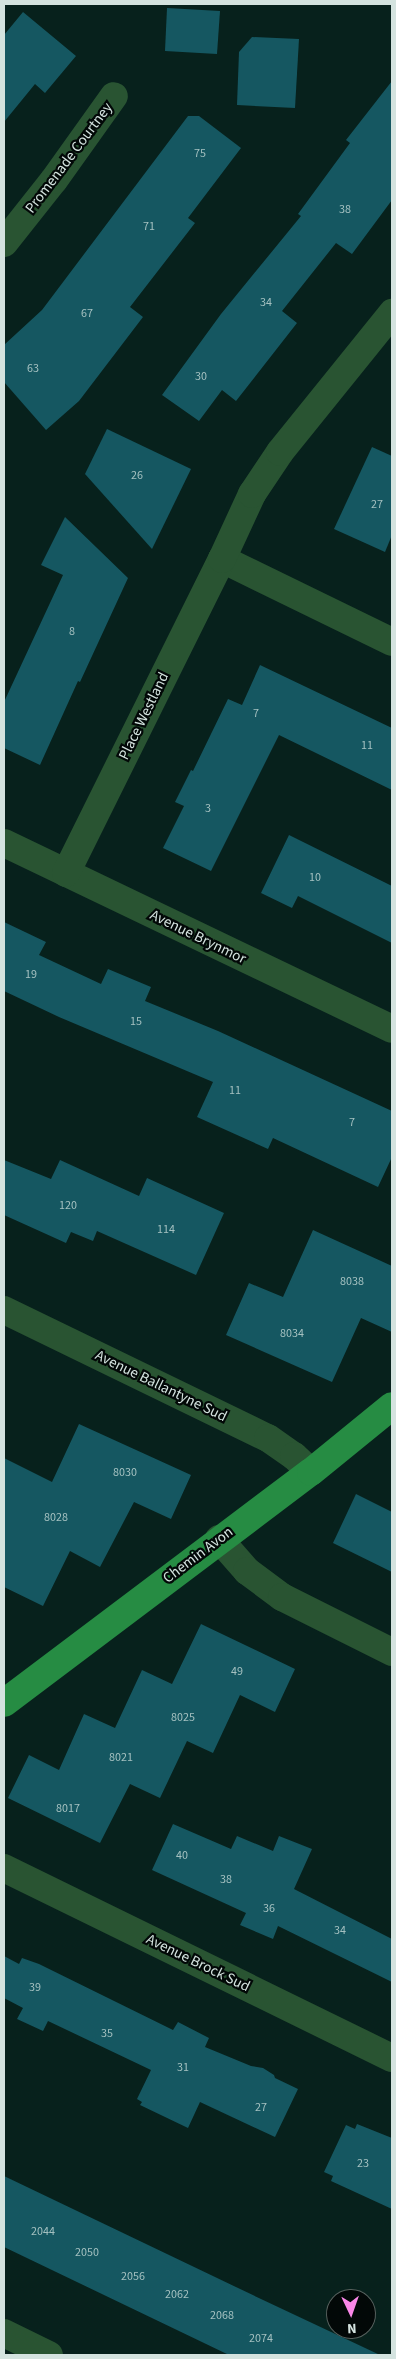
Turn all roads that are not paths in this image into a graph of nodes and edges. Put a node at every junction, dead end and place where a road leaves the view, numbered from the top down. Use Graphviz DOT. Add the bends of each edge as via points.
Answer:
graph roads {
  1 [pos="114,96"];
  2 [pos="4,243"];
  3 [pos="392,313"];
  4 [pos="222,559"];
  5 [pos="392,642"];
  6 [pos="4,844"];
  7 [pos="66,873"];
  8 [pos="392,1029"];
  9 [pos="4,1310"];
  10 [pos="392,1406"];
  11 [pos="311,1472"];
  12 [pos="219,1539"];
  13 [pos="392,1652"];
  14 [pos="4,1704"];
  15 [pos="4,1868"];
  16 [pos="392,2058"];
  17 [pos="4,2333"];
  18 [pos="49,2355"];
  1 -- 2 [label="street, Promenade Courtney"];
  3 -- 4 [label="street, Place Westland" via="264,475 240,517"];
  4 -- 5 [label="street"];
  4 -- 7 [label="street, Place Westland"];
  6 -- 7 [label="street, Avenue Brynmor"];
  7 -- 8 [label="street, Avenue Brynmor"];
  9 -- 11 [label="street, Avenue Ballantyne Sud" via="273,1441"];
  10 -- 11 [label="main road, Chemin Avon"];
  11 -- 12 [label="main road, Chemin Avon"];
  12 -- 13 [label="street" via="247,1571 282,1597"];
  12 -- 14 [label="main road, Chemin Avon"];
  15 -- 16 [label="street, Avenue Brock Sud"];
  17 -- 18 [label="street"];
}
